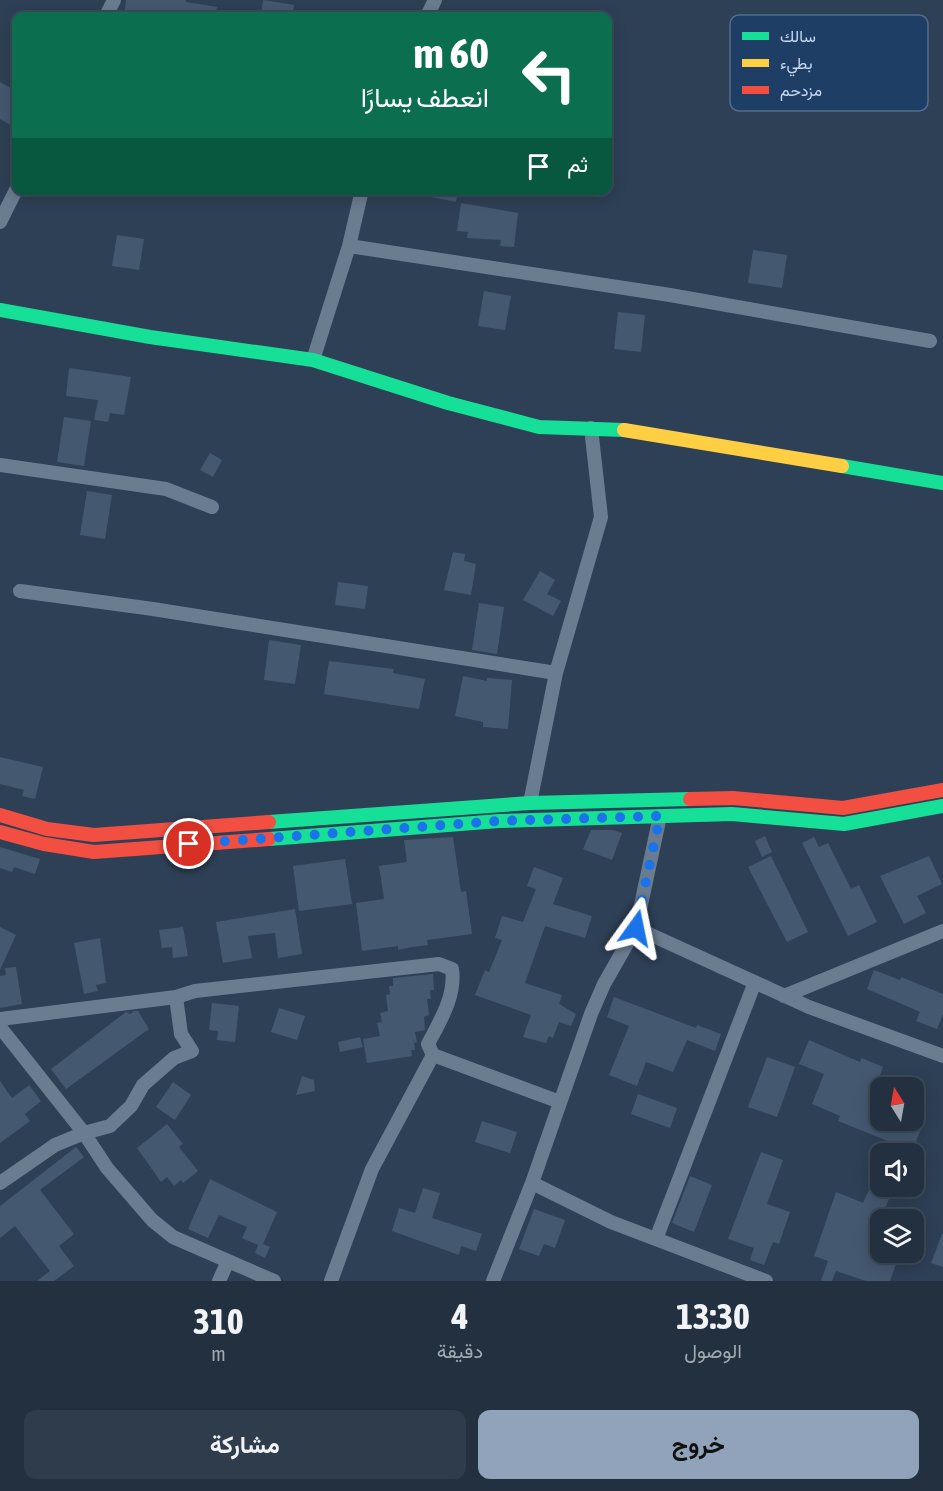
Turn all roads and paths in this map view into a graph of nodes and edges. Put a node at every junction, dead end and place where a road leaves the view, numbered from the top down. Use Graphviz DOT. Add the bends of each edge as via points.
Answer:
graph roads {
  1 [pos="14,195"];
  2 [pos="361,195"];
  3 [pos="0,222"];
  4 [pos="349,246"];
  5 [pos="0,310"];
  6 [pos="930,341"];
  7 [pos="312,360"];
  8 [pos="591,428"];
  9 [pos="0,465"];
  10 [pos="943,483"];
  11 [pos="212,507"];
  12 [pos="20,591"];
  13 [pos="556,674"];
  14 [pos="943,790"];
  15 [pos="530,804"];
  16 [pos="943,806"];
  17 [pos="0,815"];
  18 [pos="660,816"];
  19 [pos="0,832"];
  20 [pos="636,928"];
  21 [pos="943,931"];
  22 [pos="755,982"];
  23 [pos="784,996"];
  24 [pos="176,997"];
  25 [pos="0,1019"];
  26 [pos="0,1027"];
  27 [pos="433,1055"];
  28 [pos="943,1056"];
  29 [pos="560,1102"];
  30 [pos="84,1133"];
  31 [pos="0,1183"];
  32 [pos="532,1183"];
  33 [pos="656,1239"];
  34 [pos="228,1261"];
  35 [pos="219,1281"];
  36 [pos="274,1281"];
  37 [pos="331,1281"];
  38 [pos="493,1281"];
  39 [pos="766,1281"];
  1 -- 3 [label="street"];
  2 -- 4 [label="street"];
  4 -- 6 [label="street" via="670,295"];
  4 -- 7 [label="street"];
  5 -- 7 [label="street"];
  7 -- 8 [label="street" via="448,403 539,426"];
  8 -- 10 [label="street" via="634,430"];
  8 -- 13 [label="street" via="601,517"];
  9 -- 11 [label="street" via="166,489"];
  12 -- 13 [label="street"];
  13 -- 15 [label="street"];
  14 -- 15 [label="street" via="843,808 733,798"];
  15 -- 17 [label="street" via="94,836 47,829"];
  16 -- 18 [label="street" via="844,824 732,814"];
  18 -- 19 [label="street" via="499,821 94,852"];
  18 -- 20 [label="street"];
  20 -- 22 [label="street"];
  20 -- 29 [label="street" via="591,1014"];
  21 -- 23 [label="street"];
  22 -- 23 [label="street"];
  22 -- 33 [label="street"];
  23 -- 28 [label="street"];
  24 -- 25 [label="street"];
  24 -- 27 [label="street" via="195,991 439,964 452,969 454,980 449,1003 428,1044"];
  24 -- 30 [label="street" via="181,1034 192,1050 174,1058 143,1085 111,1126"];
  26 -- 30 [label="street"];
  27 -- 29 [label="street"];
  27 -- 37 [label="street" via="372,1169"];
  29 -- 32 [label="street"];
  30 -- 31 [label="street" via="55,1145"];
  30 -- 34 [label="street" via="107,1168 152,1220 173,1237"];
  32 -- 33 [label="street" via="611,1222"];
  32 -- 38 [label="street"];
  33 -- 39 [label="street"];
  34 -- 35 [label="street"];
  34 -- 36 [label="street"];
}
